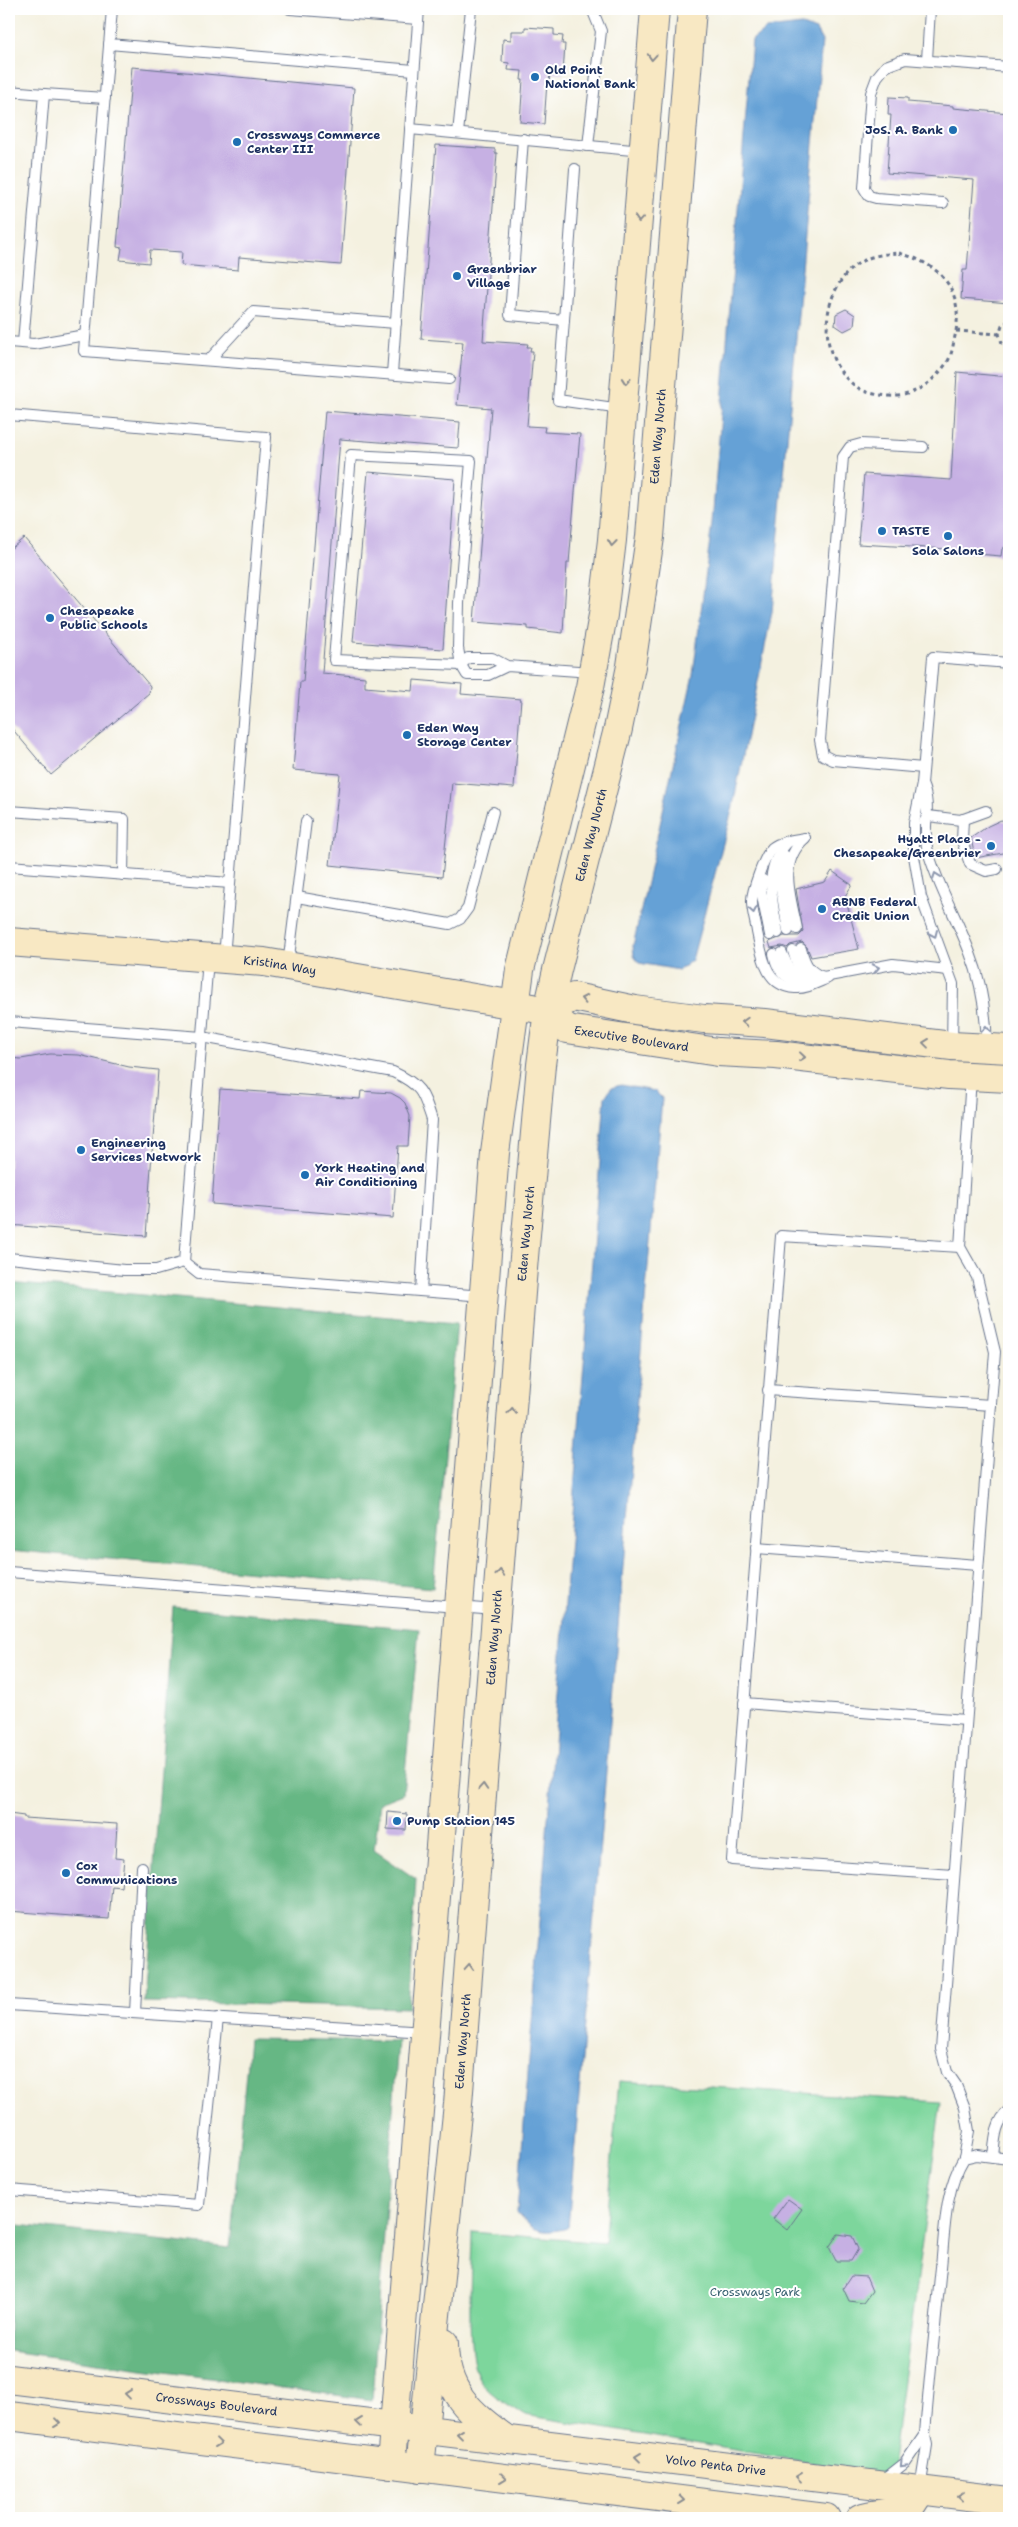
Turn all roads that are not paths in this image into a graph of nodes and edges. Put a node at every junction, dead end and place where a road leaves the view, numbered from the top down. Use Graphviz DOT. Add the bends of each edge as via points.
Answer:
graph roads {
  1 [pos="112,9"];
  2 [pos="290,9"];
  3 [pos="471,9"];
  4 [pos="592,9"];
  5 [pos="655,9"];
  6 [pos="692,9"];
  7 [pos="930,9"];
  8 [pos="418,14"];
  9 [pos="109,44"];
  10 [pos="927,60"];
  11 [pos="1009,67"];
  12 [pos="414,70"];
  13 [pos="9,91"];
  14 [pos="44,94"];
  15 [pos="105,98"];
  16 [pos="410,128"];
  17 [pos="458,133"];
  18 [pos="523,139"];
  19 [pos="588,146"];
  20 [pos="644,151"];
  21 [pos="574,170"];
  22 [pos="943,203"];
  23 [pos="564,320"];
  24 [pos="396,323"];
  25 [pos="85,335"];
  26 [pos="9,342"];
  27 [pos="23,343"];
  28 [pos="209,360"];
  29 [pos="392,374"];
  30 [pos="449,379"];
  31 [pos="624,409"];
  32 [pos="9,415"];
  33 [pos="923,447"];
  34 [pos="1009,662"];
  35 [pos="461,665"];
  36 [pos="506,666"];
  37 [pos="593,672"];
  38 [pos="923,768"];
  39 [pos="922,784"];
  40 [pos="9,811"];
  41 [pos="986,811"];
  42 [pos="493,812"];
  43 [pos="928,816"];
  44 [pos="963,819"];
  45 [pos="306,821"];
  46 [pos="914,834"];
  47 [pos="794,840"];
  48 [pos="9,866"];
  49 [pos="997,869"];
  50 [pos="123,875"];
  51 [pos="230,883"];
  52 [pos="297,897"];
  53 [pos="9,942"];
  54 [pos="216,958"];
  55 [pos="288,966"];
  56 [pos="948,970"];
  57 [pos="823,979"];
  58 [pos="514,1005"];
  59 [pos="548,1010"];
  60 [pos="9,1022"];
  61 [pos="202,1037"];
  62 [pos="976,1064"];
  63 [pos="960,1247"];
  64 [pos="9,1258"];
  65 [pos="184,1262"];
  66 [pos="421,1291"];
  67 [pos="484,1296"];
  68 [pos="768,1390"];
  69 [pos="991,1405"];
  70 [pos="756,1548"];
  71 [pos="978,1565"];
  72 [pos="9,1572"];
  73 [pos="460,1609"];
  74 [pos="496,1610"];
  75 [pos="744,1703"];
  76 [pos="966,1720"];
  77 [pos="142,1867"];
  78 [pos="954,1875"];
  79 [pos="9,2004"];
  80 [pos="136,2013"];
  81 [pos="218,2018"];
  82 [pos="426,2032"];
  83 [pos="458,2104"];
  84 [pos="1009,2110"];
  85 [pos="993,2157"];
  86 [pos="964,2158"];
  87 [pos="1009,2159"];
  88 [pos="9,2190"];
  89 [pos="9,2379"];
  90 [pos="9,2416"];
  91 [pos="394,2427"];
  92 [pos="424,2430"];
  93 [pos="925,2434"];
  94 [pos="508,2440"];
  95 [pos="391,2464"];
  96 [pos="420,2468"];
  97 [pos="874,2486"];
  98 [pos="920,2492"];
  99 [pos="1009,2501"];
  100 [pos="826,2518"];
  101 [pos="860,2518"];
  1 -- 9 [label="lane"];
  2 -- 8 [label="lane"];
  3 -- 17 [label="lane"];
  4 -- 19 [label="lane" via="600,30"];
  5 -- 20 [label="street, one-way"];
  6 -- 59 [label="street, Eden Way North" via="642,604 618,729"];
  7 -- 10 [label="lane"];
  8 -- 12 [label="lane"];
  9 -- 12 [label="lane"];
  9 -- 15 [label="lane"];
  10 -- 11 [label="lane"];
  10 -- 22 [label="lane" via="894,62 877,76 871,93 862,183 866,193 876,198"];
  12 -- 16 [label="lane"];
  13 -- 14 [label="lane"];
  14 -- 15 [label="lane"];
  14 -- 27 [label="lane"];
  15 -- 25 [label="lane"];
  16 -- 17 [label="lane"];
  16 -- 24 [label="lane"];
  17 -- 18 [label="lane"];
  18 -- 19 [label="lane"];
  18 -- 23 [label="lane" via="510,315"];
  19 -- 20 [label="lane"];
  20 -- 31 [label="street, one-way"];
  21 -- 23 [label="lane"];
  23 -- 31 [label="lane" via="558,400"];
  24 -- 28 [label="lane" via="253,312"];
  24 -- 29 [label="lane"];
  25 -- 27 [label="lane"];
  25 -- 28 [label="lane" via="84,350"];
  26 -- 27 [label="lane"];
  28 -- 29 [label="lane"];
  29 -- 30 [label="lane"];
  31 -- 37 [label="street, one-way" via="609,568"];
  32 -- 51 [label="lane" via="266,437"];
  33 -- 38 [label="lane" via="861,444 850,447 843,457 820,740 823,755 833,760"];
  34 -- 38 [label="lane" via="933,657"];
  35 -- 35 [label="lane" via="459,604 471,461 351,455 334,660"];
  35 -- 36 [label="lane" via="468,658 492,658"];
  35 -- 36 [label="lane" via="467,675 478,676"];
  36 -- 37 [label="lane"];
  37 -- 58 [label="street"];
  38 -- 39 [label="lane"];
  39 -- 43 [label="lane" via="927,796"];
  39 -- 46 [label="lane"];
  40 -- 50 [label="lane" via="124,819"];
  41 -- 44 [label="lane"];
  42 -- 52 [label="lane" via="468,908 460,919 450,924"];
  43 -- 44 [label="lane"];
  43 -- 46 [label="lane"];
  62 -- 43 [label="lane, one-way" via="986,1012 978,974 930,859 926,839"];
  44 -- 49 [label="lane" via="962,841 970,864 986,870"];
  45 -- 52 [label="lane"];
  46 -- 56 [label="lane, one-way" via="916,877"];
  47 -- 47 [label="lane" via="788,869 783,932 770,877 777,858"];
  47 -- 57 [label="lane, one-way" via="769,853 752,899 762,960 771,976 790,987 806,986"];
  48 -- 50 [label="lane"];
  50 -- 51 [label="lane"];
  51 -- 54 [label="lane"];
  52 -- 55 [label="lane"];
  53 -- 54 [label="street, Kristina Way"];
  54 -- 55 [label="street, Kristina Way"];
  54 -- 61 [label="lane"];
  55 -- 58 [label="street, Kristina Way"];
  57 -- 56 [label="lane, one-way" via="893,964"];
  56 -- 62 [label="lane"];
  57 -- 57 [label="lane" via="815,974 787,952 785,963 793,974 807,981"];
  58 -- 59 [label="street, Kristina Way"];
  58 -- 67 [label="street" via="495,1153"];
  59 -- 62 [label="street" via="574,997 704,1020 765,1023"];
  74 -- 59 [label="street, Eden Way North, one-way" via="534,1138"];
  60 -- 61 [label="lane"];
  61 -- 65 [label="lane"];
  61 -- 66 [label="lane" via="393,1072 412,1081 424,1096 432,1120"];
  62 -- 63 [label="lane"];
  63 -- 68 [label="lane" via="781,1236"];
  63 -- 69 [label="lane" via="977,1277 995,1352"];
  64 -- 65 [label="lane" via="124,1270 156,1270"];
  65 -- 66 [label="lane" via="199,1274"];
  66 -- 67 [label="lane"];
  67 -- 73 [label="street"];
  68 -- 69 [label="lane"];
  68 -- 70 [label="lane"];
  69 -- 71 [label="lane"];
  70 -- 71 [label="lane"];
  70 -- 75 [label="lane"];
  71 -- 76 [label="lane"];
  72 -- 73 [label="lane"];
  73 -- 74 [label="lane"];
  73 -- 82 [label="street"];
  83 -- 74 [label="street, Eden Way North, one-way"];
  75 -- 76 [label="lane"];
  75 -- 78 [label="lane" via="732,1860"];
  76 -- 78 [label="lane"];
  77 -- 80 [label="lane"];
  78 -- 86 [label="lane" via="940,2049 947,2072 965,2108 969,2131"];
  79 -- 80 [label="lane"];
  80 -- 81 [label="lane"];
  81 -- 82 [label="lane"];
  81 -- 88 [label="lane" via="199,2205"];
  82 -- 91 [label="street"];
  83 -- 92 [label="street, Eden Way North"];
  83 -- 94 [label="street" via="456,2208 444,2356 450,2383 458,2396 482,2421"];
  84 -- 85 [label="lane" via="1000,2119"];
  85 -- 86 [label="lane" via="977,2155"];
  85 -- 87 [label="lane"];
  86 -- 93 [label="lane" via="957,2169 948,2200"];
  91 -- 89 [label="street, Crossways Boulevard, one-way"];
  90 -- 95 [label="street, one-way"];
  91 -- 92 [label="street, Crossways Boulevard"];
  91 -- 95 [label="street"];
  94 -- 92 [label="street, Volvo Penta Drive, one-way"];
  92 -- 96 [label="street, Eden Way North"];
  93 -- 97 [label="lane, one-way" via="906,2463"];
  93 -- 98 [label="lane" via="927,2445"];
  97 -- 94 [label="street, Volvo Penta Drive, one-way"];
  95 -- 96 [label="street"];
  96 -- 100 [label="street, one-way"];
  97 -- 98 [label="street, Volvo Penta Drive"];
  99 -- 98 [label="street, Volvo Penta Drive, one-way"];
  98 -- 101 [label="street" via="909,2509"];
}
